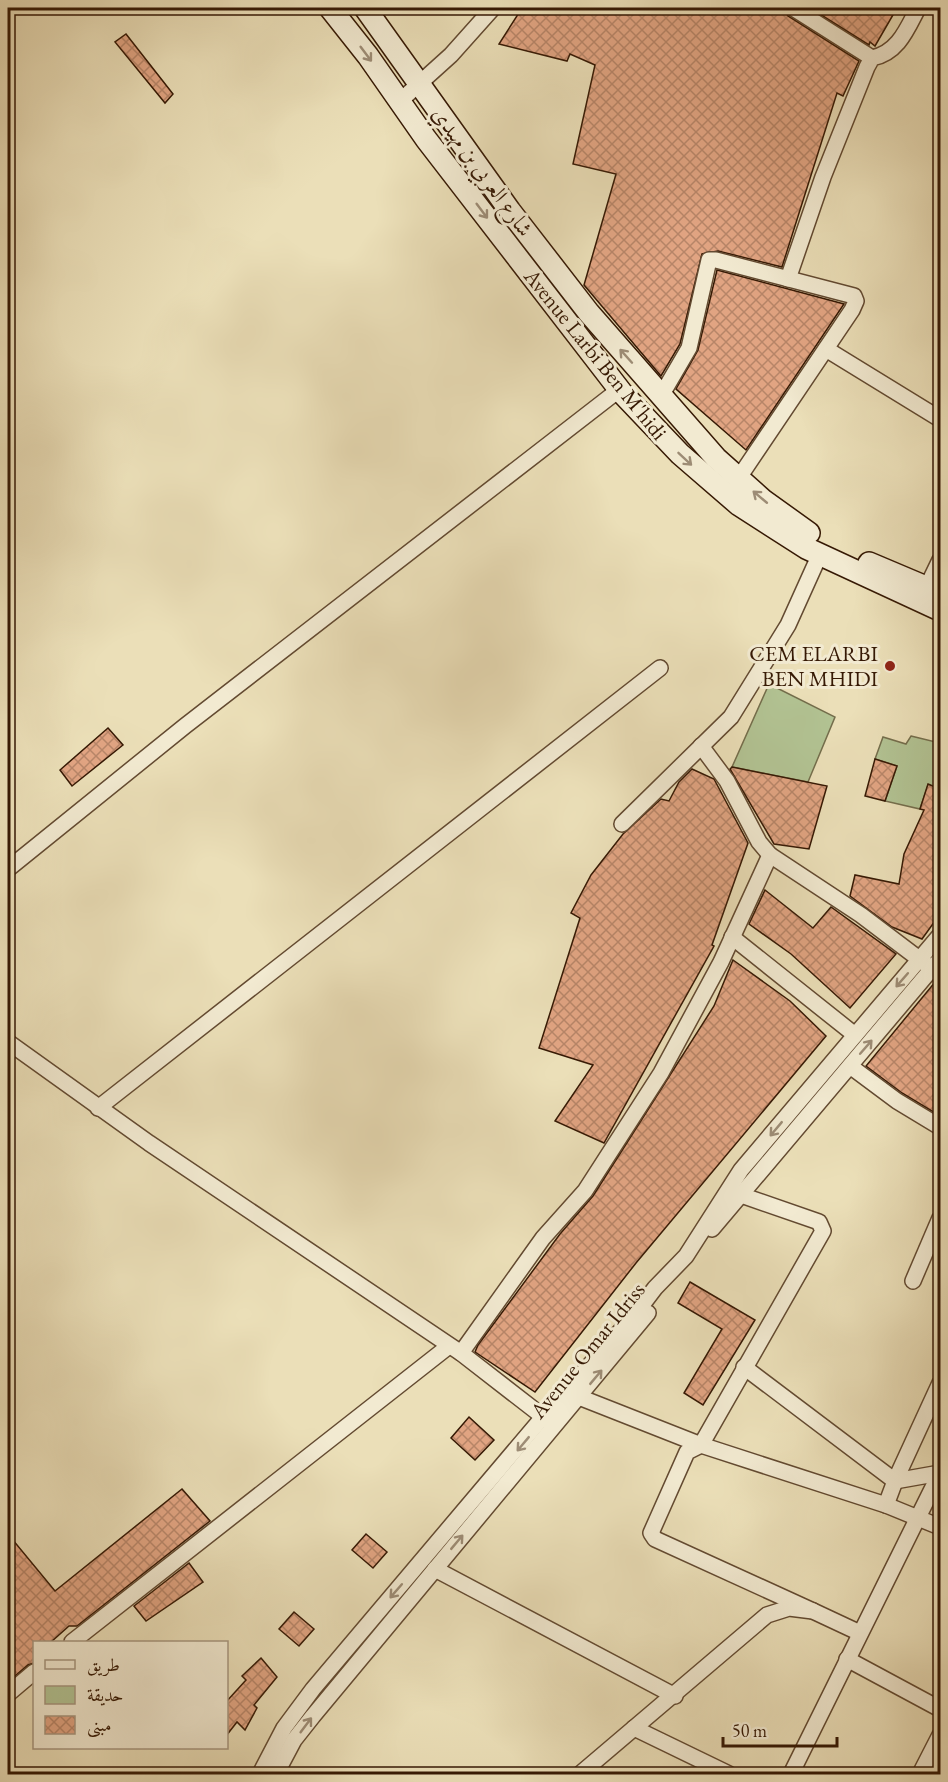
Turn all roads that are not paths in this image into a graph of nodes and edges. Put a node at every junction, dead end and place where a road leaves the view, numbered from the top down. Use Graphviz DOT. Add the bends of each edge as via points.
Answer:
graph roads {
  1 [pos="330,8"];
  2 [pos="364,8"];
  3 [pos="493,8"];
  4 [pos="793,8"];
  5 [pos="918,8"];
  6 [pos="872,58"];
  7 [pos="421,85"];
  8 [pos="400,101"];
  9 [pos="788,279"];
  10 [pos="826,349"];
  11 [pos="620,389"];
  12 [pos="661,396"];
  13 [pos="940,419"];
  14 [pos="738,479"];
  15 [pos="820,554"];
  16 [pos="940,560"];
  17 [pos="934,590"];
  18 [pos="940,609"];
  19 [pos="660,668"];
  20 [pos="701,746"];
  21 [pos="622,824"];
  22 [pos="770,855"];
  23 [pos="8,869"];
  24 [pos="940,935"];
  25 [pos="732,938"];
  26 [pos="931,962"];
  27 [pos="855,1035"];
  28 [pos="8,1042"];
  29 [pos="850,1066"];
  30 [pos="98,1108"];
  31 [pos="940,1127"];
  32 [pos="741,1196"];
  33 [pos="940,1218"];
  34 [pos="913,1281"];
  35 [pos="455,1350"];
  36 [pos="744,1367"];
  37 [pos="940,1383"];
  38 [pos="579,1397"];
  39 [pos="549,1422"];
  40 [pos="701,1445"];
  41 [pos="940,1473"];
  42 [pos="895,1481"];
  43 [pos="886,1506"];
  44 [pos="919,1517"];
  45 [pos="940,1527"];
  46 [pos="435,1569"];
  47 [pos="813,1611"];
  48 [pos="860,1633"];
  49 [pos="73,1641"];
  50 [pos="847,1659"];
  51 [pos="33,1673"];
  52 [pos="8,1694"];
  53 [pos="675,1696"];
  54 [pos="940,1709"];
  55 [pos="634,1728"];
  56 [pos="940,1735"];
  57 [pos="260,1774"];
  58 [pos="276,1774"];
  59 [pos="580,1774"];
  60 [pos="729,1774"];
  61 [pos="791,1774"];
  62 [pos="920,1774"];
  1 -- 8 [label="main road, Avenue Larbi Ben M'hidi, one-way"];
  2 -- 7 [label="main road, شارع العربي بن مهيدي"];
  3 -- 7 [label="street"];
  4 -- 6 [label="street"];
  5 -- 6 [label="street" via="890,52"];
  6 -- 9 [label="street" via="823,177"];
  7 -- 8 [label="street"];
  12 -- 7 [label="main road, شارع العربي بن مهيدي, one-way" via="589,313 510,211"];
  8 -- 11 [label="main road, Avenue Larbi Ben M'hidi, one-way"];
  9 -- 10 [label="street" via="855,298 852,310"];
  9 -- 12 [label="street" via="709,260 689,348"];
  10 -- 13 [label="street"];
  10 -- 14 [label="street"];
  11 -- 15 [label="main road, Avenue Larbi Ben M'hidi, one-way" via="712,484 770,526"];
  11 -- 23 [label="street" via="185,726"];
  12 -- 14 [label="main road, شارع العربي بن مهيدي"];
  17 -- 14 [label="main road, شارع العربي بن مهيدي, one-way" via="830,545"];
  15 -- 18 [label="main road, Avenue Larbi Ben M'hidi"];
  15 -- 20 [label="street" via="767,662 731,717"];
  16 -- 17 [label="street"];
  19 -- 30 [label="street"];
  20 -- 21 [label="street"];
  20 -- 22 [label="street" via="727,781"];
  22 -- 25 [label="street"];
  22 -- 26 [label="street"];
  24 -- 26 [label="street"];
  25 -- 27 [label="street"];
  25 -- 35 [label="street" via="682,1036 585,1191"];
  26 -- 27 [label="street, one-way"];
  29 -- 26 [label="street, Avenue Omar Idriss, one-way"];
  27 -- 39 [label="street, one-way" via="741,1170 686,1256"];
  28 -- 30 [label="street"];
  29 -- 31 [label="street"];
  29 -- 32 [label="street, Avenue Omar Idriss"];
  30 -- 35 [label="street"];
  32 -- 36 [label="street" via="819,1222 823,1228"];
  38 -- 32 [label="street, Avenue Omar Idriss, one-way"];
  33 -- 34 [label="street"];
  35 -- 39 [label="street"];
  35 -- 49 [label="street"];
  36 -- 40 [label="street"];
  36 -- 42 [label="street"];
  37 -- 42 [label="street"];
  38 -- 39 [label="street, Avenue Omar Idriss"];
  38 -- 40 [label="street"];
  46 -- 39 [label="street, Avenue Omar Idriss, one-way"];
  39 -- 57 [label="street, one-way" via="308,1695 284,1728"];
  40 -- 43 [label="street"];
  40 -- 47 [label="street" via="687,1452 652,1529 653,1537"];
  41 -- 42 [label="street"];
  41 -- 44 [label="street"];
  42 -- 43 [label="street"];
  43 -- 44 [label="street"];
  44 -- 45 [label="street"];
  44 -- 48 [label="street"];
  46 -- 53 [label="street"];
  58 -- 46 [label="street, Avenue Omar Idriss, one-way" via="312,1716"];
  47 -- 48 [label="street"];
  47 -- 53 [label="street" via="789,1608 766,1615"];
  48 -- 50 [label="street"];
  50 -- 54 [label="street"];
  50 -- 61 [label="street"];
  51 -- 52 [label="street"];
  53 -- 55 [label="street"];
  55 -- 59 [label="street"];
  55 -- 60 [label="street"];
  56 -- 62 [label="street"];
}
